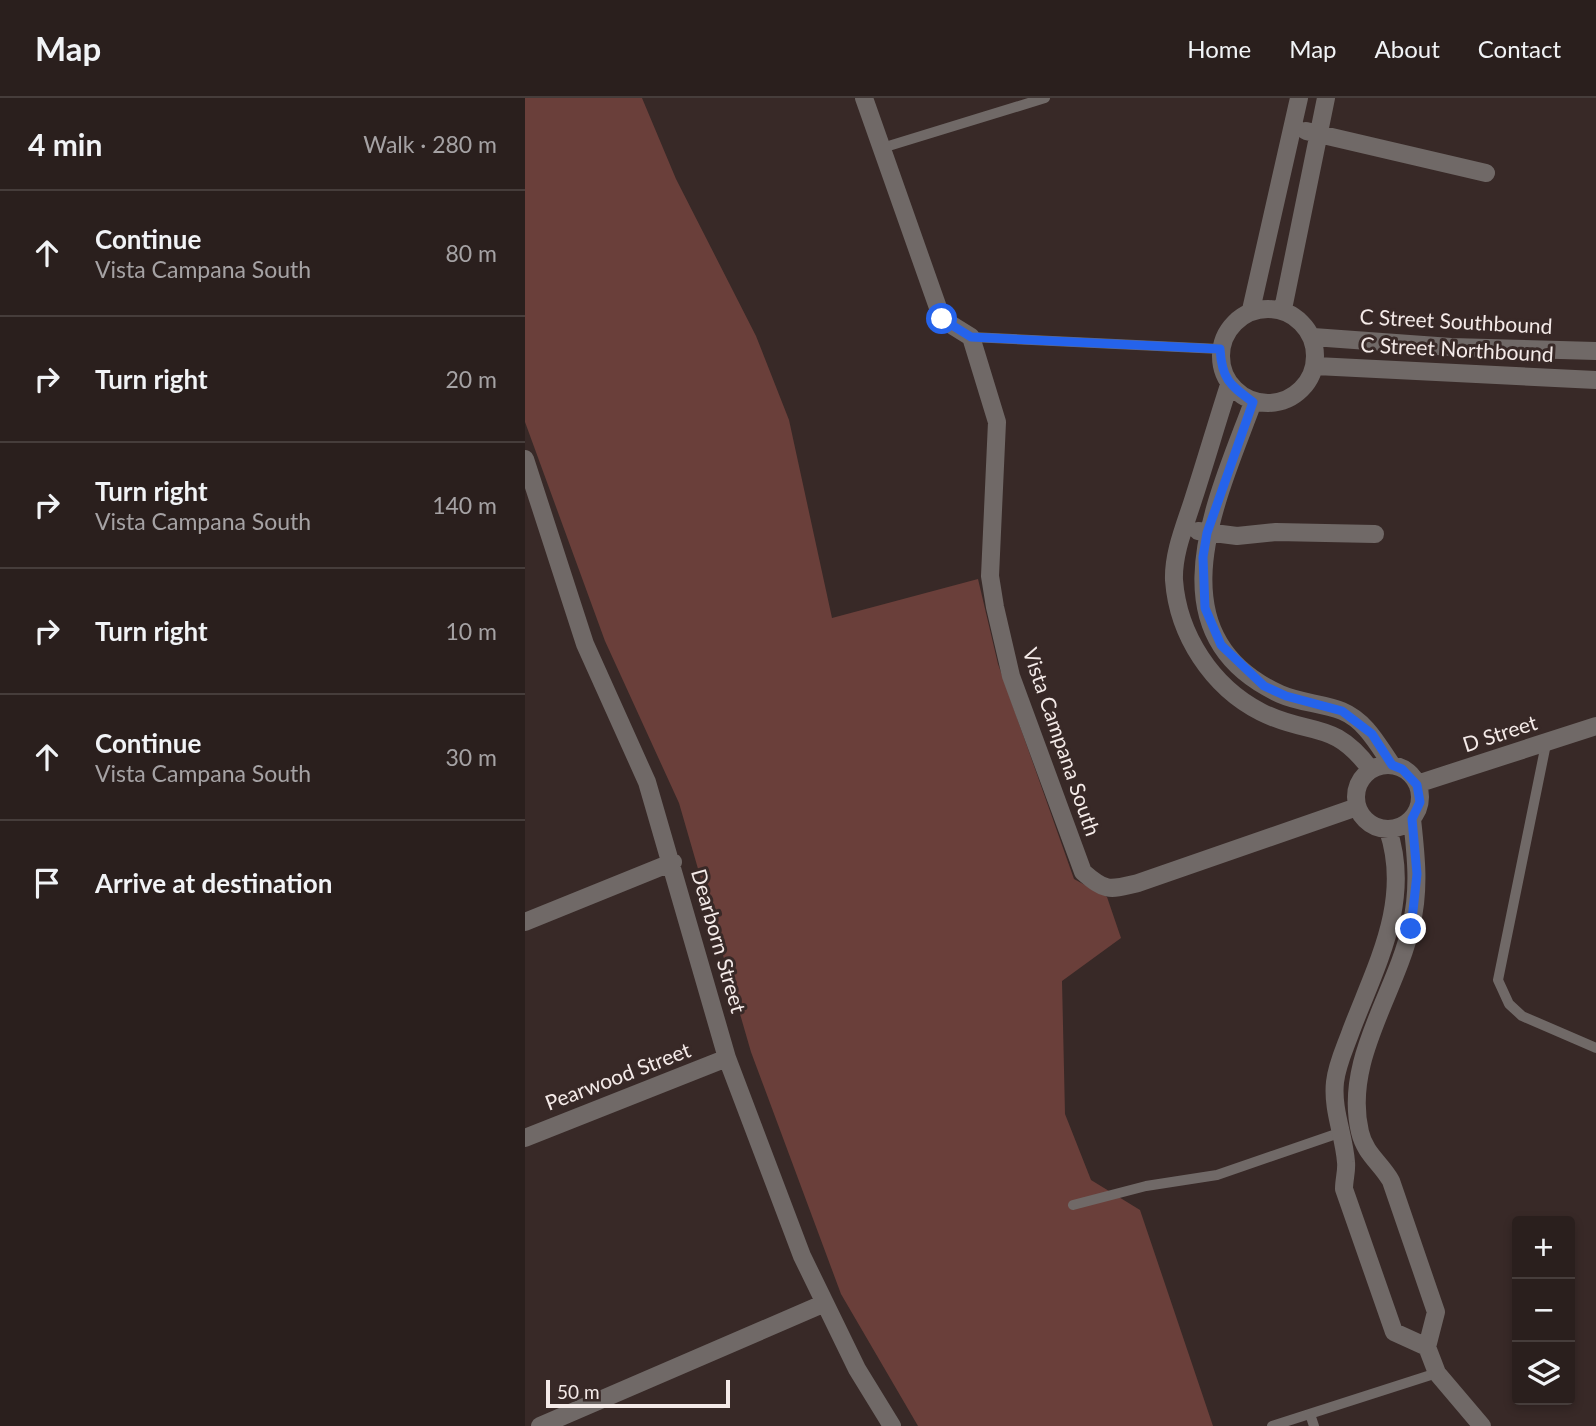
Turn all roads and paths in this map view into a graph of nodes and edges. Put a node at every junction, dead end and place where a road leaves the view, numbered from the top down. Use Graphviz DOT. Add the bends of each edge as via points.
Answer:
graph roads {
  1 [pos="864,98"];
  2 [pos="1045,98"];
  3 [pos="1287,98"];
  4 [pos="1299,98"];
  5 [pos="1326,98"];
  6 [pos="1294,122"];
  7 [pos="1317,133"];
  8 [pos="882,148"];
  9 [pos="1486,173"];
  10 [pos="1283,309"];
  11 [pos="1251,310"];
  12 [pos="971,337"];
  13 [pos="1313,337"];
  14 [pos="1220,349"];
  15 [pos="1596,351"];
  16 [pos="1316,366"];
  17 [pos="1596,380"];
  18 [pos="1229,385"];
  19 [pos="1253,402"];
  20 [pos="525,458"];
  21 [pos="1184,527"];
  22 [pos="1207,533"];
  23 [pos="1375,534"];
  24 [pos="1230,656"];
  25 [pos="1212,672"];
  26 [pos="1596,726"];
  27 [pos="1546,744"];
  28 [pos="1392,765"];
  29 [pos="1371,770"];
  30 [pos="1417,785"];
  31 [pos="1357,807"];
  32 [pos="1412,819"];
  33 [pos="1388,830"];
  34 [pos="673,862"];
  35 [pos="525,922"];
  36 [pos="1596,1048"];
  37 [pos="727,1058"];
  38 [pos="1339,1133"];
  39 [pos="525,1138"];
  40 [pos="1073,1205"];
  41 [pos="825,1303"];
  42 [pos="1427,1347"];
  43 [pos="1437,1373"];
  44 [pos="1310,1414"];
  45 [pos="540,1426"];
  46 [pos="892,1426"];
  47 [pos="1272,1426"];
  48 [pos="1314,1426"];
  49 [pos="1482,1426"];
  1 -- 8 [label="street"];
  2 -- 8 [label="lane"];
  3 -- 6 [label="lane"];
  4 -- 6 [label="street"];
  5 -- 7 [label="street"];
  6 -- 7 [label="street"];
  6 -- 11 [label="street"];
  7 -- 9 [label="street"];
  7 -- 10 [label="street"];
  8 -- 12 [label="street" via="942,319"];
  10 -- 11 [label="street"];
  10 -- 13 [label="street" via="1301,320"];
  11 -- 14 [label="street" via="1230,325"];
  12 -- 14 [label="lane"];
  12 -- 31 [label="street, Vista Campana South" via="997,422 990,576 995,607 1011,676 1083,872 1111,890"];
  13 -- 15 [label="street, C Street Southbound"];
  13 -- 16 [label="street"];
  14 -- 18 [label="street" via="1221,368"];
  16 -- 17 [label="street, C Street Northbound"];
  16 -- 19 [label="street" via="1303,389 1280,403"];
  18 -- 19 [label="street"];
  18 -- 21 [label="street"];
  19 -- 22 [label="street"];
  20 -- 34 [label="street, Dearborn Street" via="585,644 647,782"];
  21 -- 22 [label="street"];
  21 -- 25 [label="street" via="1174,578 1179,606 1189,638"];
  22 -- 23 [label="street"];
  22 -- 24 [label="street" via="1205,608"];
  24 -- 25 [label="street"];
  24 -- 28 [label="street" via="1264,686 1342,711 1372,734"];
  25 -- 29 [label="street" via="1260,712 1328,732 1354,746"];
  26 -- 27 [label="street, D Street"];
  27 -- 30 [label="street, D Street"];
  27 -- 36 [label="lane" via="1498,981 1509,1004 1522,1016"];
  28 -- 29 [label="street"];
  28 -- 30 [label="street"];
  29 -- 31 [label="street" via="1357,786"];
  30 -- 32 [label="street" via="1420,802"];
  31 -- 33 [label="street" via="1363,819"];
  32 -- 33 [label="street"];
  32 -- 42 [label="street" via="1416,907 1360,1071 1356,1110 1371,1159 1391,1181 1436,1312"];
  33 -- 38 [label="street" via="1396,853 1394,911 1339,1064 1335,1104"];
  34 -- 35 [label="street"];
  34 -- 37 [label="street, Dearborn Street"];
  37 -- 39 [label="street, Pearwood Street"];
  37 -- 41 [label="street, Dearborn Street" via="802,1256"];
  38 -- 40 [label="lane" via="1217,1175 1146,1186"];
  38 -- 42 [label="street" via="1347,1163 1344,1189 1394,1332"];
  41 -- 45 [label="street"];
  41 -- 46 [label="street, Dearborn Street"];
  42 -- 43 [label="street"];
  43 -- 44 [label="lane"];
  43 -- 49 [label="street"];
  44 -- 47 [label="lane"];
  44 -- 48 [label="lane"];
}
